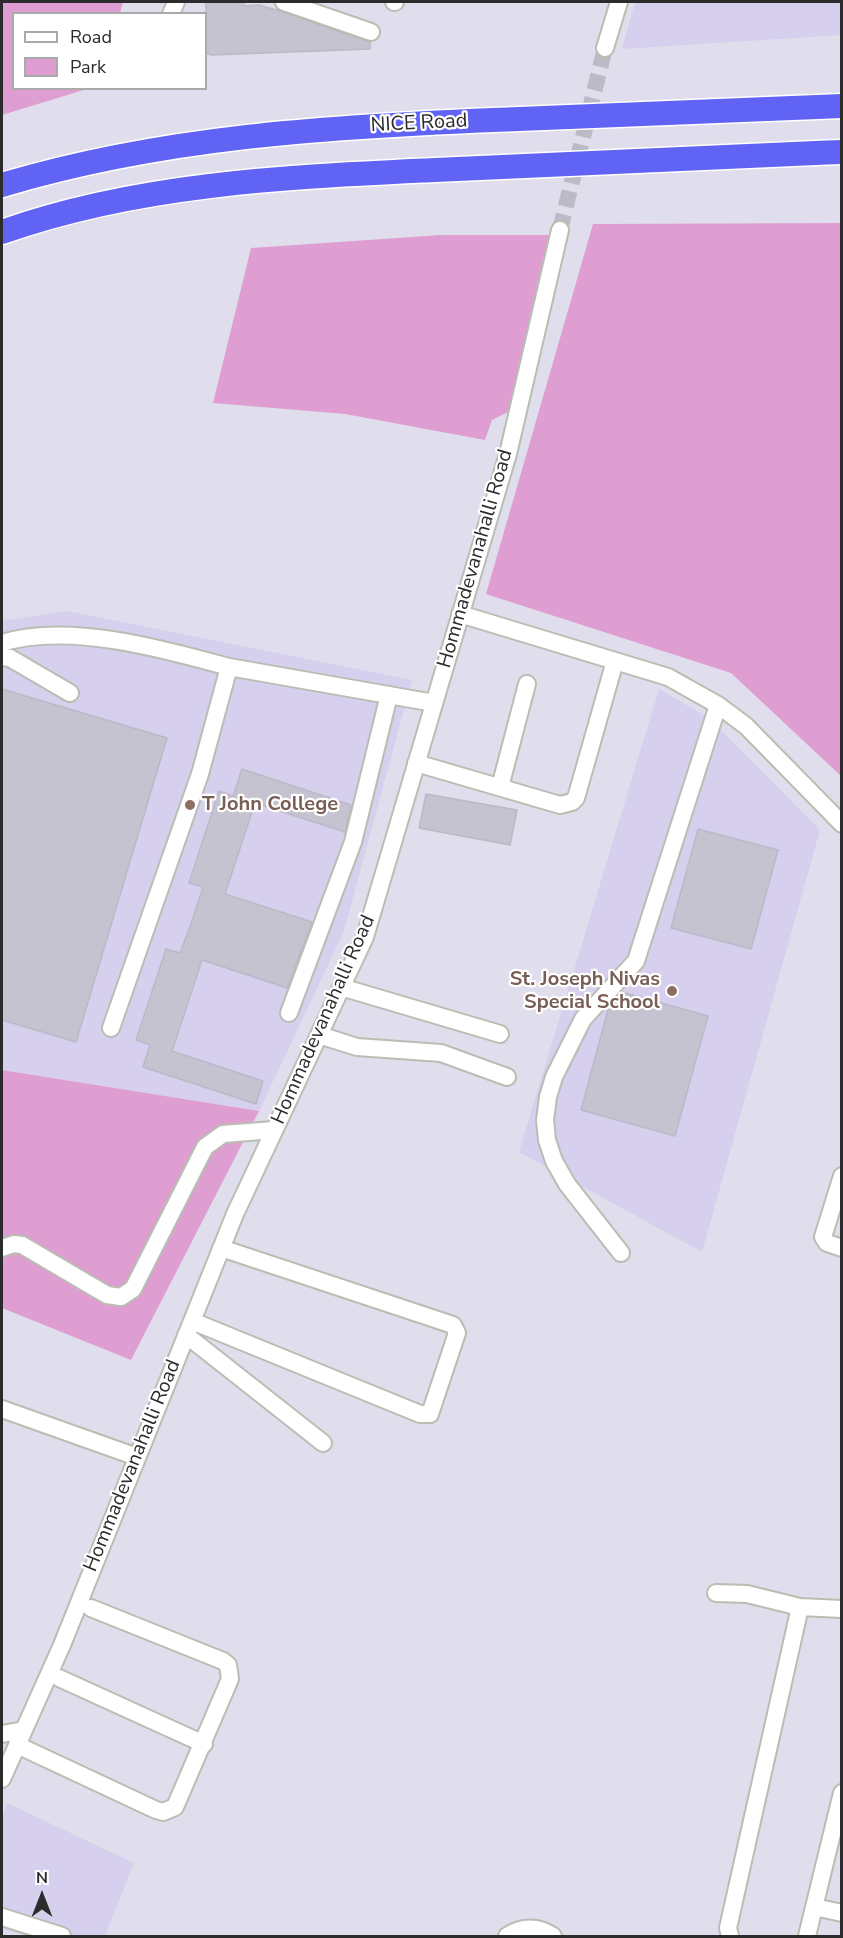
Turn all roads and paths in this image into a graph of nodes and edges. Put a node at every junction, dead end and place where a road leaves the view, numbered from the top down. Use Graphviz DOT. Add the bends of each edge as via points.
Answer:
graph roads {
  1 [pos="284,2"];
  2 [pos="619,2"];
  3 [pos="371,32"];
  4 [pos="605,48"];
  5 [pos="842,106"];
  6 [pos="842,152"];
  7 [pos="2,185"];
  8 [pos="560,230"];
  9 [pos="2,232"];
  10 [pos="460,614"];
  11 [pos="2,643"];
  12 [pos="2,657"];
  13 [pos="615,661"];
  14 [pos="229,667"];
  15 [pos="527,684"];
  16 [pos="70,693"];
  17 [pos="389,695"];
  18 [pos="434,703"];
  19 [pos="718,705"];
  20 [pos="416,763"];
  21 [pos="500,787"];
  22 [pos="842,824"];
  23 [pos="341,987"];
  24 [pos="290,1013"];
  25 [pos="111,1028"];
  26 [pos="500,1034"];
  27 [pos="319,1035"];
  28 [pos="507,1077"];
  29 [pos="274,1130"];
  30 [pos="842,1176"];
  31 [pos="2,1248"];
  32 [pos="221,1248"];
  33 [pos="842,1248"];
  34 [pos="621,1253"];
  35 [pos="189,1328"];
  36 [pos="2,1409"];
  37 [pos="323,1443"];
  38 [pos="137,1457"];
  39 [pos="716,1593"];
  40 [pos="800,1607"];
  41 [pos="91,1608"];
  42 [pos="842,1609"];
  43 [pos="59,1678"];
  44 [pos="2,1734"];
  45 [pos="20,1737"];
  46 [pos="204,1744"];
  47 [pos="2,1779"];
  48 [pos="842,1793"];
  49 [pos="814,1907"];
  50 [pos="842,1913"];
  51 [pos="2,1917"];
  52 [pos="62,1936"];
  53 [pos="507,1936"];
  54 [pos="553,1936"];
  55 [pos="730,1936"];
  56 [pos="807,1936"];
  1 -- 3 [label="street"];
  2 -- 4 [label="street"];
  5 -- 7 [label="highway, NICE Road" via="287,131 133,152 57,168"];
  6 -- 9 [label="highway" via="322,176 218,185 68,212"];
  8 -- 10 [label="street, Hommadevanahalli Road" via="508,454"];
  10 -- 13 [label="street"];
  10 -- 18 [label="street, Hommadevanahalli Road"];
  11 -- 14 [label="street" via="20,637 106,638"];
  12 -- 16 [label="street"];
  13 -- 19 [label="street" via="668,677"];
  13 -- 21 [label="street" via="576,798 560,805"];
  14 -- 17 [label="street"];
  14 -- 25 [label="street" via="200,774"];
  15 -- 21 [label="street"];
  17 -- 18 [label="street"];
  17 -- 24 [label="street" via="352,842"];
  18 -- 20 [label="street, Hommadevanahalli Road"];
  19 -- 22 [label="street" via="746,726"];
  19 -- 34 [label="street" via="636,961 583,1019 548,1097 545,1120 554,1161 567,1184"];
  20 -- 21 [label="street"];
  20 -- 23 [label="street, Hommadevanahalli Road" via="365,937"];
  23 -- 26 [label="street"];
  23 -- 27 [label="street, Hommadevanahalli Road"];
  27 -- 28 [label="street" via="357,1047 441,1053"];
  27 -- 29 [label="street, Hommadevanahalli Road"];
  29 -- 31 [label="street" via="223,1134 205,1147 133,1289 121,1298 107,1295 22,1245"];
  29 -- 32 [label="street, Hommadevanahalli Road"];
  30 -- 33 [label="street" via="823,1237 827,1243"];
  32 -- 35 [label="street, Hommadevanahalli Road"];
  32 -- 35 [label="street" via="453,1325 457,1333 430,1414 420,1414"];
  35 -- 37 [label="street"];
  35 -- 38 [label="street, Hommadevanahalli Road"];
  36 -- 38 [label="street"];
  38 -- 45 [label="street, Hommadevanahalli Road" via="62,1645"];
  39 -- 40 [label="street" via="747,1594"];
  40 -- 42 [label="street"];
  40 -- 55 [label="street" via="728,1928"];
  41 -- 46 [label="street" via="228,1665 231,1679"];
  43 -- 46 [label="street"];
  44 -- 45 [label="street"];
  45 -- 46 [label="street" via="163,1812 175,1807"];
  45 -- 47 [label="street, Hommadevanahalli Road"];
  48 -- 49 [label="street"];
  49 -- 50 [label="street"];
  49 -- 56 [label="street"];
  51 -- 52 [label="street"];
  53 -- 54 [label="street" via="519,1929 532,1928"];
}
